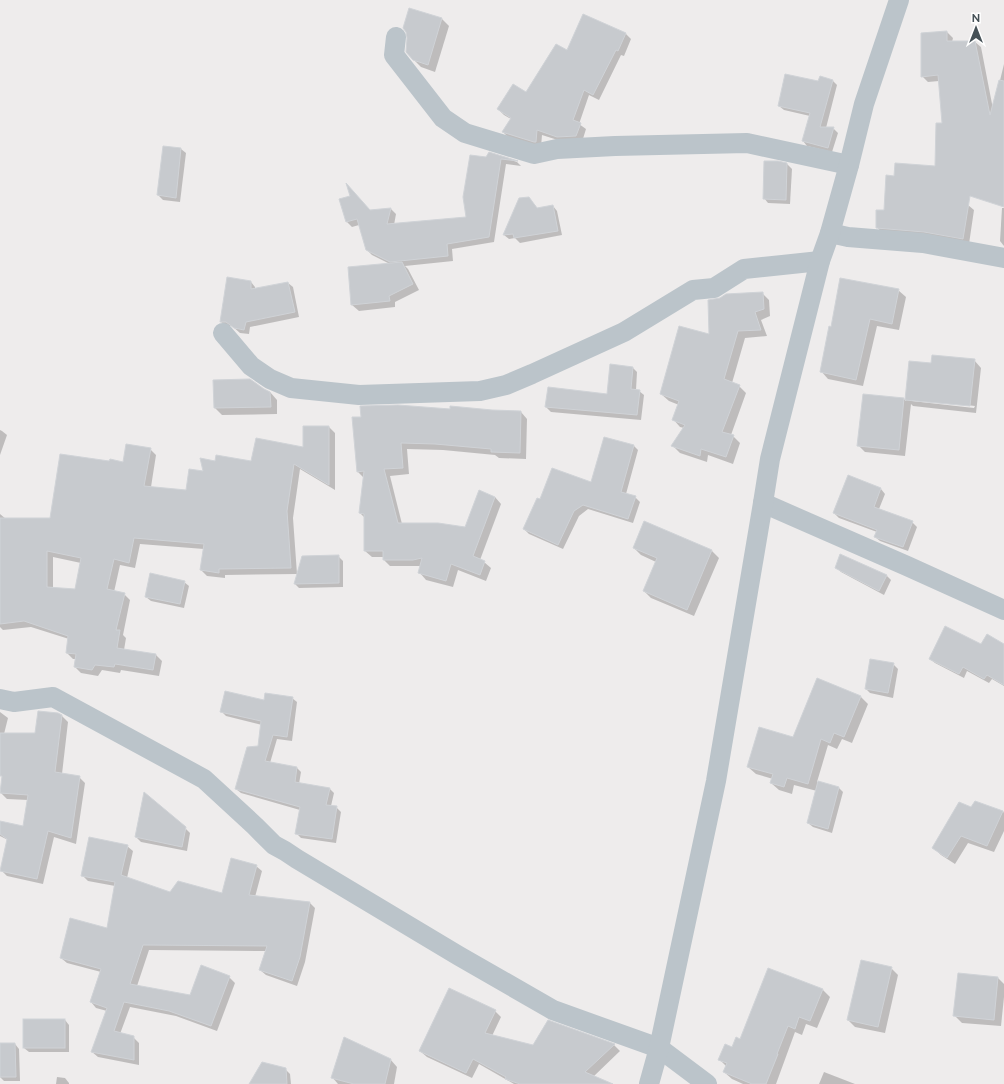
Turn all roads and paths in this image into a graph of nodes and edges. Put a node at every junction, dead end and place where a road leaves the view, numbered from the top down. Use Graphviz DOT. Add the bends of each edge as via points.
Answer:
graph roads {
  1 [pos="894,1"];
  2 [pos="396,37"];
  3 [pos="849,165"];
  4 [pos="830,233"];
  5 [pos="1004,258"];
  6 [pos="820,262"];
  7 [pos="223,333"];
  8 [pos="763,503"];
  9 [pos="1004,610"];
  10 [pos="0,699"];
  11 [pos="659,1048"];
  12 [pos="649,1084"];
  13 [pos="707,1084"];
  1 -- 3 [label="street"];
  2 -- 3 [label="street" via="394,55 443,118 465,133 534,154 558,149 615,146 747,143"];
  3 -- 4 [label="street"];
  4 -- 5 [label="street" via="848,237 924,243"];
  4 -- 6 [label="street"];
  6 -- 7 [label="street" via="744,270 714,288 692,290 617,335 506,385 480,391 359,395 291,388 270,379 252,366"];
  6 -- 8 [label="street" via="770,459"];
  8 -- 9 [label="street"];
  8 -- 11 [label="street" via="716,781"];
  10 -- 11 [label="street" via="14,702 53,697 204,779 274,845 466,960 554,1010"];
  11 -- 12 [label="street"];
  11 -- 13 [label="street"];
}
